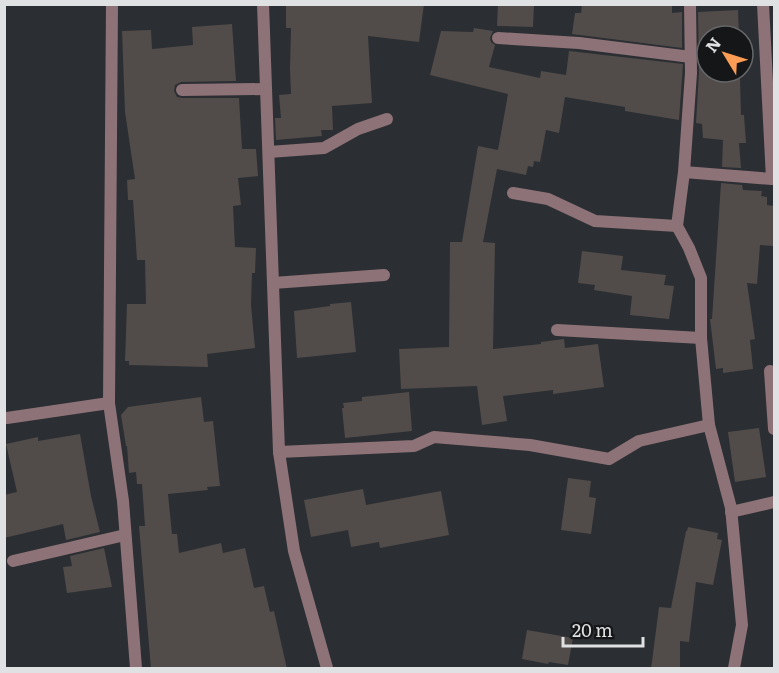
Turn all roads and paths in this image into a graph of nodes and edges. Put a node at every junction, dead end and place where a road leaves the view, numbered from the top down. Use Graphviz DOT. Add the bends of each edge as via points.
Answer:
graph roads {
  1 [pos="112,4"];
  2 [pos="263,4"];
  3 [pos="690,4"];
  4 [pos="763,4"];
  5 [pos="498,38"];
  6 [pos="691,57"];
  7 [pos="266,89"];
  8 [pos="182,90"];
  9 [pos="387,119"];
  10 [pos="268,152"];
  11 [pos="684,172"];
  12 [pos="513,193"];
  13 [pos="677,226"];
  14 [pos="384,275"];
  15 [pos="273,283"];
  16 [pos="557,330"];
  17 [pos="701,338"];
  18 [pos="770,371"];
  19 [pos="109,403"];
  20 [pos="7,417"];
  21 [pos="709,424"];
  22 [pos="774,429"];
  23 [pos="279,452"];
  24 [pos="774,502"];
  25 [pos="731,512"];
  26 [pos="125,535"];
  27 [pos="13,561"];
  28 [pos="136,669"];
  29 [pos="327,669"];
  30 [pos="734,669"];
  1 -- 19 [label="street"];
  2 -- 7 [label="street"];
  3 -- 6 [label="street"];
  4 -- 11 [label="street" via="772,179"];
  5 -- 6 [label="street"];
  6 -- 11 [label="street"];
  7 -- 8 [label="street"];
  7 -- 10 [label="street"];
  9 -- 10 [label="street" via="358,129 324,148"];
  10 -- 15 [label="street"];
  11 -- 13 [label="street"];
  12 -- 13 [label="street" via="548,200 595,221"];
  13 -- 17 [label="street" via="700,278"];
  14 -- 15 [label="street"];
  15 -- 23 [label="street"];
  16 -- 17 [label="street"];
  17 -- 21 [label="street"];
  18 -- 22 [label="street"];
  19 -- 20 [label="street"];
  19 -- 26 [label="street"];
  21 -- 23 [label="street" via="639,441 609,459 530,445 434,437 414,446"];
  21 -- 25 [label="street"];
  23 -- 29 [label="street" via="294,551"];
  24 -- 25 [label="street"];
  25 -- 30 [label="street" via="742,624"];
  26 -- 27 [label="street"];
  26 -- 28 [label="street"];
}
